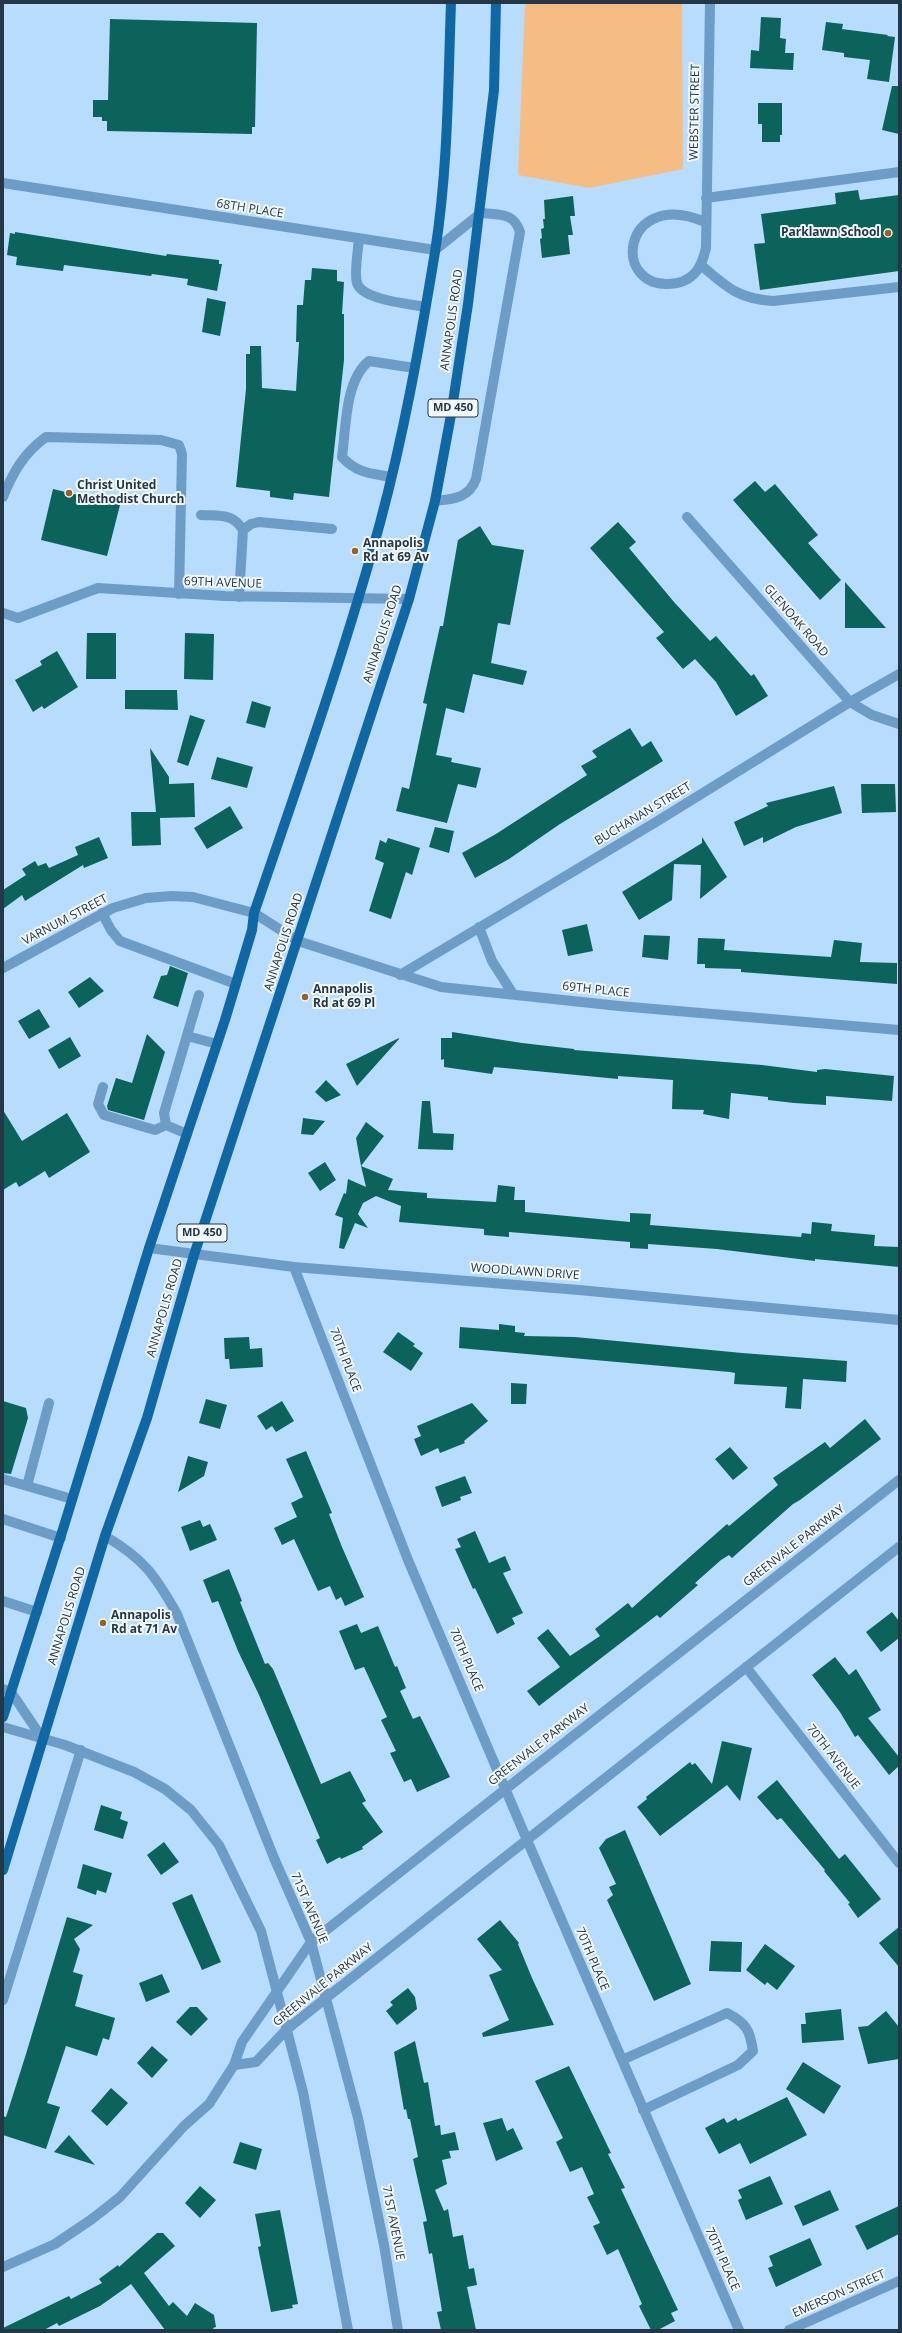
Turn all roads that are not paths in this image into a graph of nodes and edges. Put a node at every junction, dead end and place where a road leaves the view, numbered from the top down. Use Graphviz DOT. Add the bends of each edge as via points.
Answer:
graph roads {
  1 [pos="451,3"];
  2 [pos="496,3"];
  3 [pos="710,3"];
  4 [pos="899,172"];
  5 [pos="3,183"];
  6 [pos="706,198"];
  7 [pos="481,213"];
  8 [pos="705,222"];
  9 [pos="358,239"];
  10 [pos="435,250"];
  11 [pos="702,266"];
  12 [pos="899,287"];
  13 [pos="425,307"];
  14 [pos="414,368"];
  15 [pos="390,477"];
  16 [pos="3,497"];
  17 [pos="435,501"];
  18 [pos="202,515"];
  19 [pos="687,516"];
  20 [pos="332,529"];
  21 [pos="243,530"];
  22 [pos="179,594"];
  23 [pos="239,597"];
  24 [pos="359,598"];
  25 [pos="409,599"];
  26 [pos="3,613"];
  27 [pos="899,674"];
  28 [pos="850,702"];
  29 [pos="899,724"];
  30 [pos="102,913"];
  31 [pos="254,913"];
  32 [pos="480,927"];
  33 [pos="298,941"];
  34 [pos="3,968"];
  35 [pos="400,975"];
  36 [pos="236,984"];
  37 [pos="513,994"];
  38 [pos="199,995"];
  39 [pos="899,1030"];
  40 [pos="187,1036"];
  41 [pos="217,1044"];
  42 [pos="103,1087"];
  43 [pos="166,1125"];
  44 [pos="187,1134"];
  45 [pos="149,1248"];
  46 [pos="194,1255"];
  47 [pos="294,1267"];
  48 [pos="899,1320"];
  49 [pos="49,1403"];
  50 [pos="3,1479"];
  51 [pos="899,1480"];
  52 [pos="27,1486"];
  53 [pos="72,1498"];
  54 [pos="3,1519"];
  55 [pos="105,1536"];
  56 [pos="61,1538"];
  57 [pos="899,1547"];
  58 [pos="3,1601"];
  59 [pos="37,1612"];
  60 [pos="746,1668"];
  61 [pos="7,1691"];
  62 [pos="3,1717"];
  63 [pos="3,1727"];
  64 [pos="42,1738"];
  65 [pos="81,1750"];
  66 [pos="505,1788"];
  67 [pos="527,1840"];
  68 [pos="899,1863"];
  69 [pos="3,1870"];
  70 [pos="311,1942"];
  71 [pos="277,1992"];
  72 [pos="326,1998"];
  73 [pos="3,2000"];
  74 [pos="286,2030"];
  75 [pos="622,2060"];
  76 [pos="234,2065"];
  77 [pos="643,2110"];
  78 [pos="3,2267"];
  79 [pos="899,2281"];
  80 [pos="348,2330"];
  81 [pos="398,2330"];
  82 [pos="739,2330"];
  83 [pos="789,2330"];
  1 -- 10 [label="main road" via="444,167"];
  2 -- 7 [label="main road, ANNAPOLIS ROAD / MD 450" via="494,90"];
  3 -- 6 [label="street, WEBSTER STREET"];
  4 -- 6 [label="street"];
  5 -- 9 [label="street, 68TH PLACE"];
  6 -- 8 [label="street, WEBSTER STREET"];
  7 -- 10 [label="street"];
  7 -- 17 [label="main road, ANNAPOLIS ROAD / MD 450" via="451,415"];
  7 -- 17 [label="street" via="511,218 517,222 520,232 473,488 465,496"];
  8 -- 11 [label="street" via="706,248"];
  8 -- 11 [label="street" via="688,215 670,214 651,219 639,230 632,246 633,260 639,272 653,280 668,284 683,282"];
  9 -- 10 [label="street, 68TH PLACE"];
  9 -- 13 [label="street" via="357,283 364,292"];
  10 -- 13 [label="main road"];
  11 -- 12 [label="street" via="725,286 753,300 780,300"];
  13 -- 14 [label="main road"];
  14 -- 15 [label="main road"];
  14 -- 15 [label="street" via="369,361 361,367 352,383 342,457 362,472"];
  15 -- 24 [label="main road"];
  16 -- 22 [label="street" via="20,462 33,446 46,437 161,440 178,445 182,454"];
  17 -- 25 [label="main road, ANNAPOLIS ROAD / MD 450"];
  18 -- 21 [label="street" via="227,516 237,520"];
  19 -- 28 [label="street, GLENOAK ROAD"];
  20 -- 21 [label="street" via="259,522"];
  21 -- 23 [label="street"];
  22 -- 23 [label="street, 69TH AVENUE"];
  22 -- 26 [label="street, 69TH AVENUE" via="98,588 18,618"];
  23 -- 24 [label="street, 69TH AVENUE"];
  24 -- 25 [label="street, 69TH AVENUE"];
  24 -- 31 [label="main road"];
  25 -- 33 [label="main road, ANNAPOLIS ROAD / MD 450"];
  27 -- 28 [label="street, BUCHANAN STREET"];
  28 -- 29 [label="street, GLENOAK ROAD" via="872,716"];
  28 -- 32 [label="street, BUCHANAN STREET"];
  30 -- 31 [label="street, VARNUM STREET" via="146,898 172,896 193,897"];
  30 -- 34 [label="street, VARNUM STREET"];
  30 -- 36 [label="street" via="120,942"];
  31 -- 33 [label="street, VARNUM STREET"];
  31 -- 36 [label="main road" via="252,930"];
  32 -- 35 [label="street, BUCHANAN STREET"];
  32 -- 37 [label="street" via="492,962"];
  33 -- 35 [label="street, 69TH PLACE"];
  33 -- 46 [label="main road, ANNAPOLIS ROAD / MD 450"];
  35 -- 37 [label="street, 69TH PLACE" via="425,984 454,989"];
  36 -- 41 [label="main road"];
  37 -- 39 [label="street, 69TH PLACE" via="619,1006"];
  38 -- 40 [label="street"];
  40 -- 41 [label="street"];
  40 -- 43 [label="street" via="164,1113"];
  41 -- 44 [label="main road"];
  42 -- 43 [label="street" via="98,1104 104,1115 155,1130"];
  43 -- 44 [label="street"];
  44 -- 45 [label="main road"];
  45 -- 46 [label="street, WOODLAWN DRIVE"];
  45 -- 53 [label="main road"];
  46 -- 47 [label="street, WOODLAWN DRIVE"];
  46 -- 55 [label="main road, ANNAPOLIS ROAD / MD 450" via="146,1418"];
  47 -- 48 [label="street, WOODLAWN DRIVE"];
  47 -- 66 [label="street, 70TH PLACE" via="408,1560"];
  49 -- 52 [label="street"];
  50 -- 52 [label="street"];
  51 -- 66 [label="street, GREENVALE PARKWAY"];
  52 -- 53 [label="street"];
  53 -- 56 [label="main road"];
  54 -- 56 [label="street"];
  55 -- 64 [label="main road, ANNAPOLIS ROAD / MD 450"];
  55 -- 70 [label="street, 71ST AVENUE" via="142,1561 177,1614 274,1858"];
  56 -- 59 [label="main road"];
  57 -- 60 [label="street, GREENVALE PARKWAY"];
  58 -- 59 [label="street"];
  59 -- 61 [label="main road"];
  60 -- 67 [label="street, GREENVALE PARKWAY"];
  60 -- 68 [label="street, 70TH AVENUE"];
  61 -- 62 [label="main road"];
  61 -- 64 [label="street"];
  63 -- 64 [label="street"];
  64 -- 65 [label="street"];
  64 -- 69 [label="main road, ANNAPOLIS ROAD / MD 450"];
  65 -- 71 [label="street" via="134,1772 165,1789 191,1810 215,1839 261,1931"];
  65 -- 73 [label="street"];
  66 -- 67 [label="street, 70TH PLACE"];
  66 -- 70 [label="street, GREENVALE PARKWAY"];
  67 -- 72 [label="street, GREENVALE PARKWAY"];
  67 -- 75 [label="street, 70TH PLACE"];
  70 -- 71 [label="street, GREENVALE PARKWAY"];
  70 -- 72 [label="street, 71ST AVENUE"];
  71 -- 74 [label="street"];
  71 -- 76 [label="street, GREENVALE PARKWAY" via="242,2042"];
  72 -- 74 [label="street, GREENVALE PARKWAY"];
  72 -- 81 [label="street, 71ST AVENUE" via="358,2118 384,2245"];
  74 -- 76 [label="street, GREENVALE PARKWAY" via="256,2062"];
  74 -- 80 [label="street" via="303,2092"];
  75 -- 77 [label="street, 70TH PLACE"];
  75 -- 77 [label="street" via="727,2013 740,2020 751,2034 753,2051 738,2065"];
  76 -- 78 [label="street, GREENVALE PARKWAY" via="209,2104 184,2126 120,2197 55,2244"];
  77 -- 82 [label="street, 70TH PLACE"];
  79 -- 83 [label="street, EMERSON STREET"];
}
